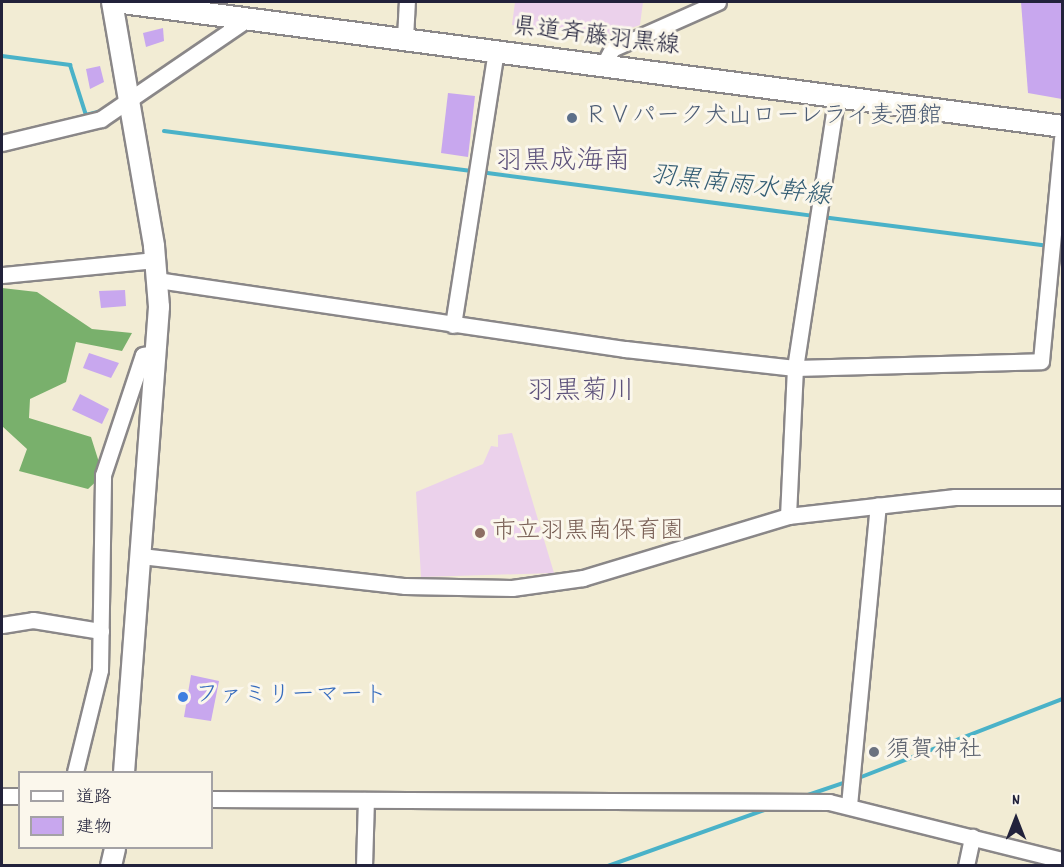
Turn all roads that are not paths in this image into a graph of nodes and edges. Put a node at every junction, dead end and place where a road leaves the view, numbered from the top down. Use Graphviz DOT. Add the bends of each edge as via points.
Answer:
graph roads {
  1 [pos="112,2"];
  2 [pos="122,2"];
  3 [pos="407,2"];
  4 [pos="718,2"];
  5 [pos="249,18"];
  6 [pos="405,38"];
  7 [pos="495,50"];
  8 [pos="604,64"];
  9 [pos="837,95"];
  10 [pos="129,100"];
  11 [pos="1062,126"];
  12 [pos="1062,138"];
  13 [pos="2,143"];
  14 [pos="155,260"];
  15 [pos="2,275"];
  16 [pos="157,280"];
  17 [pos="453,325"];
  18 [pos="156,353"];
  19 [pos="795,368"];
  20 [pos="1062,498"];
  21 [pos="878,505"];
  22 [pos="788,516"];
  23 [pos="141,556"];
  24 [pos="2,625"];
  25 [pos="101,631"];
  26 [pos="75,771"];
  27 [pos="124,771"];
  28 [pos="2,796"];
  29 [pos="18,796"];
  30 [pos="213,800"];
  31 [pos="366,800"];
  32 [pos="849,805"];
  33 [pos="972,837"];
  34 [pos="115,849"];
  35 [pos="1062,860"];
  36 [pos="111,866"];
  37 [pos="364,866"];
  38 [pos="966,866"];
  1 -- 10 [label="street"];
  2 -- 5 [label="main road, 県道斉藤羽黒線"];
  3 -- 6 [label="street"];
  4 -- 8 [label="street" via="612,49"];
  5 -- 6 [label="main road, 県道斉藤羽黒線"];
  5 -- 10 [label="street"];
  6 -- 7 [label="main road, 県道斉藤羽黒線"];
  7 -- 8 [label="main road, 県道斉藤羽黒線"];
  7 -- 17 [label="street"];
  8 -- 9 [label="main road, 県道斉藤羽黒線"];
  9 -- 11 [label="main road, 県道斉藤羽黒線"];
  9 -- 19 [label="street" via="814,215"];
  10 -- 13 [label="street" via="87,125"];
  10 -- 14 [label="street"];
  12 -- 19 [label="street" via="1048,247 1041,361"];
  14 -- 15 [label="street"];
  14 -- 16 [label="street"];
  16 -- 17 [label="street"];
  16 -- 18 [label="street"];
  17 -- 19 [label="street"];
  18 -- 23 [label="street"];
  18 -- 25 [label="street" via="143,355 104,467"];
  19 -- 22 [label="street"];
  20 -- 21 [label="street" via="955,496"];
  21 -- 22 [label="street"];
  21 -- 32 [label="street"];
  22 -- 23 [label="street" via="583,578 512,588 405,586"];
  23 -- 27 [label="street"];
  24 -- 25 [label="street" via="33,620"];
  25 -- 26 [label="street" via="100,670"];
  28 -- 29 [label="street"];
  30 -- 31 [label="street"];
  31 -- 32 [label="street"];
  31 -- 37 [label="street"];
  32 -- 33 [label="street"];
  33 -- 35 [label="street"];
  33 -- 38 [label="street"];
  34 -- 36 [label="street"];
}
